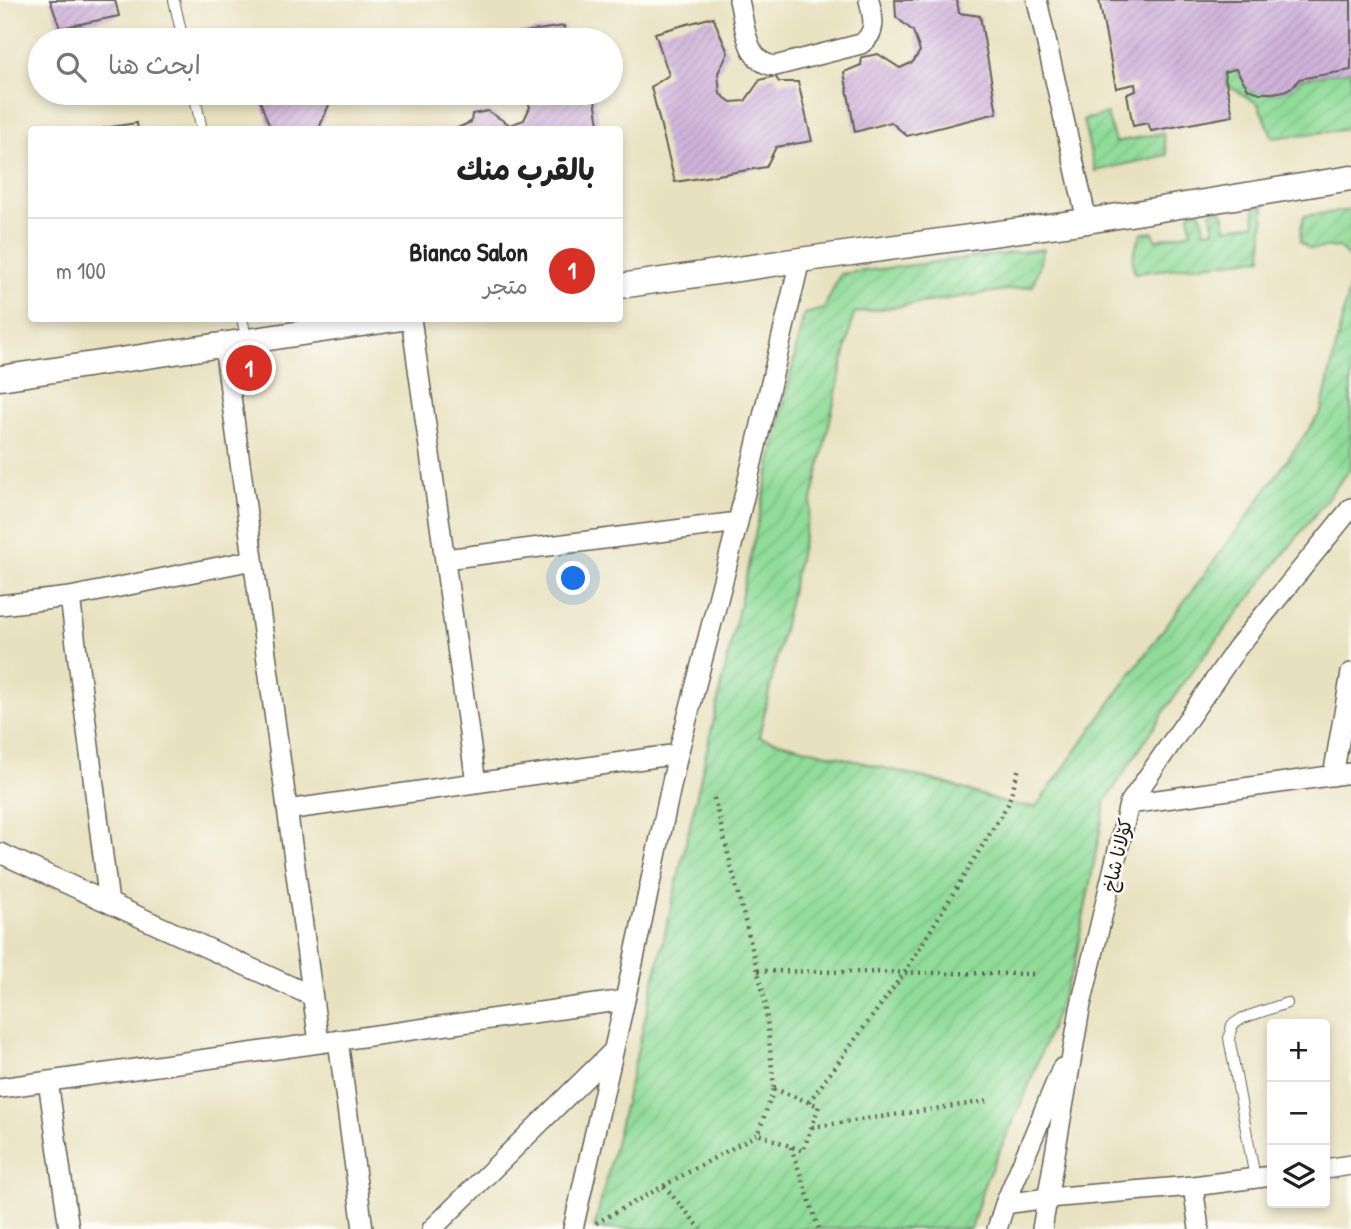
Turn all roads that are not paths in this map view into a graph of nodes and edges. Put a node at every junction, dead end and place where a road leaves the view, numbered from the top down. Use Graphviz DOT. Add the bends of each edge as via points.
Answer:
graph roads {
  1 [pos="174,0"];
  2 [pos="739,0"];
  3 [pos="869,0"];
  4 [pos="1037,0"];
  5 [pos="180,28"];
  6 [pos="197,105"];
  7 [pos="201,126"];
  8 [pos="1351,178"];
  9 [pos="1087,221"];
  10 [pos="800,260"];
  11 [pos="623,286"];
  12 [pos="363,322"];
  13 [pos="412,322"];
  14 [pos="237,335"];
  15 [pos="0,378"];
  16 [pos="1351,508"];
  17 [pos="738,522"];
  18 [pos="445,559"];
  19 [pos="253,560"];
  20 [pos="69,597"];
  21 [pos="0,605"];
  22 [pos="1351,673"];
  23 [pos="678,754"];
  24 [pos="1342,774"];
  25 [pos="476,783"];
  26 [pos="1129,804"];
  27 [pos="287,810"];
  28 [pos="0,854"];
  29 [pos="109,903"];
  30 [pos="312,996"];
  31 [pos="625,1000"];
  32 [pos="1287,1003"];
  33 [pos="1076,1036"];
  34 [pos="328,1041"];
  35 [pos="613,1051"];
  36 [pos="48,1081"];
  37 [pos="0,1088"];
  38 [pos="1351,1165"];
  39 [pos="1330,1168"];
  40 [pos="1263,1177"];
  41 [pos="1193,1186"];
  42 [pos="1047,1198"];
  43 [pos="1005,1204"];
  44 [pos="69,1229"];
  45 [pos="363,1229"];
  46 [pos="432,1229"];
  47 [pos="573,1229"];
  48 [pos="997,1229"];
  49 [pos="1042,1229"];
  50 [pos="1199,1229"];
  1 -- 5 [label="lane"];
  2 -- 3 [label="street" via="752,52 762,63 775,66 861,44 873,29"];
  4 -- 9 [label="street"];
  6 -- 7 [label="lane"];
  8 -- 9 [label="street"];
  9 -- 10 [label="street"];
  10 -- 11 [label="street"];
  10 -- 17 [label="street"];
  12 -- 14 [label="street"];
  13 -- 18 [label="street"];
  14 -- 15 [label="street"];
  14 -- 19 [label="street"];
  16 -- 26 [label="street, کۆلانا شاخ" via="1237,648"];
  17 -- 18 [label="street"];
  17 -- 23 [label="street"];
  18 -- 25 [label="street"];
  19 -- 20 [label="street"];
  19 -- 27 [label="street"];
  20 -- 21 [label="street"];
  20 -- 29 [label="street"];
  22 -- 24 [label="street"];
  23 -- 25 [label="street"];
  23 -- 31 [label="street"];
  24 -- 26 [label="street"];
  25 -- 27 [label="street"];
  26 -- 33 [label="street, کۆلانا شاخ"];
  27 -- 30 [label="street"];
  28 -- 29 [label="street"];
  29 -- 30 [label="street"];
  30 -- 34 [label="street"];
  31 -- 34 [label="street"];
  31 -- 35 [label="street"];
  32 -- 40 [label="lane" via="1231,1025 1229,1038"];
  33 -- 42 [label="street, کۆلانا شاخ"];
  33 -- 43 [label="street"];
  34 -- 36 [label="street"];
  34 -- 45 [label="street"];
  35 -- 46 [label="street"];
  35 -- 47 [label="street"];
  36 -- 37 [label="street"];
  36 -- 44 [label="street"];
  38 -- 39 [label="street"];
  40 -- 41 [label="street"];
  41 -- 42 [label="street"];
  41 -- 50 [label="street"];
  42 -- 43 [label="street"];
  42 -- 49 [label="street, کۆلانا شاخ"];
  43 -- 48 [label="street"];
}
